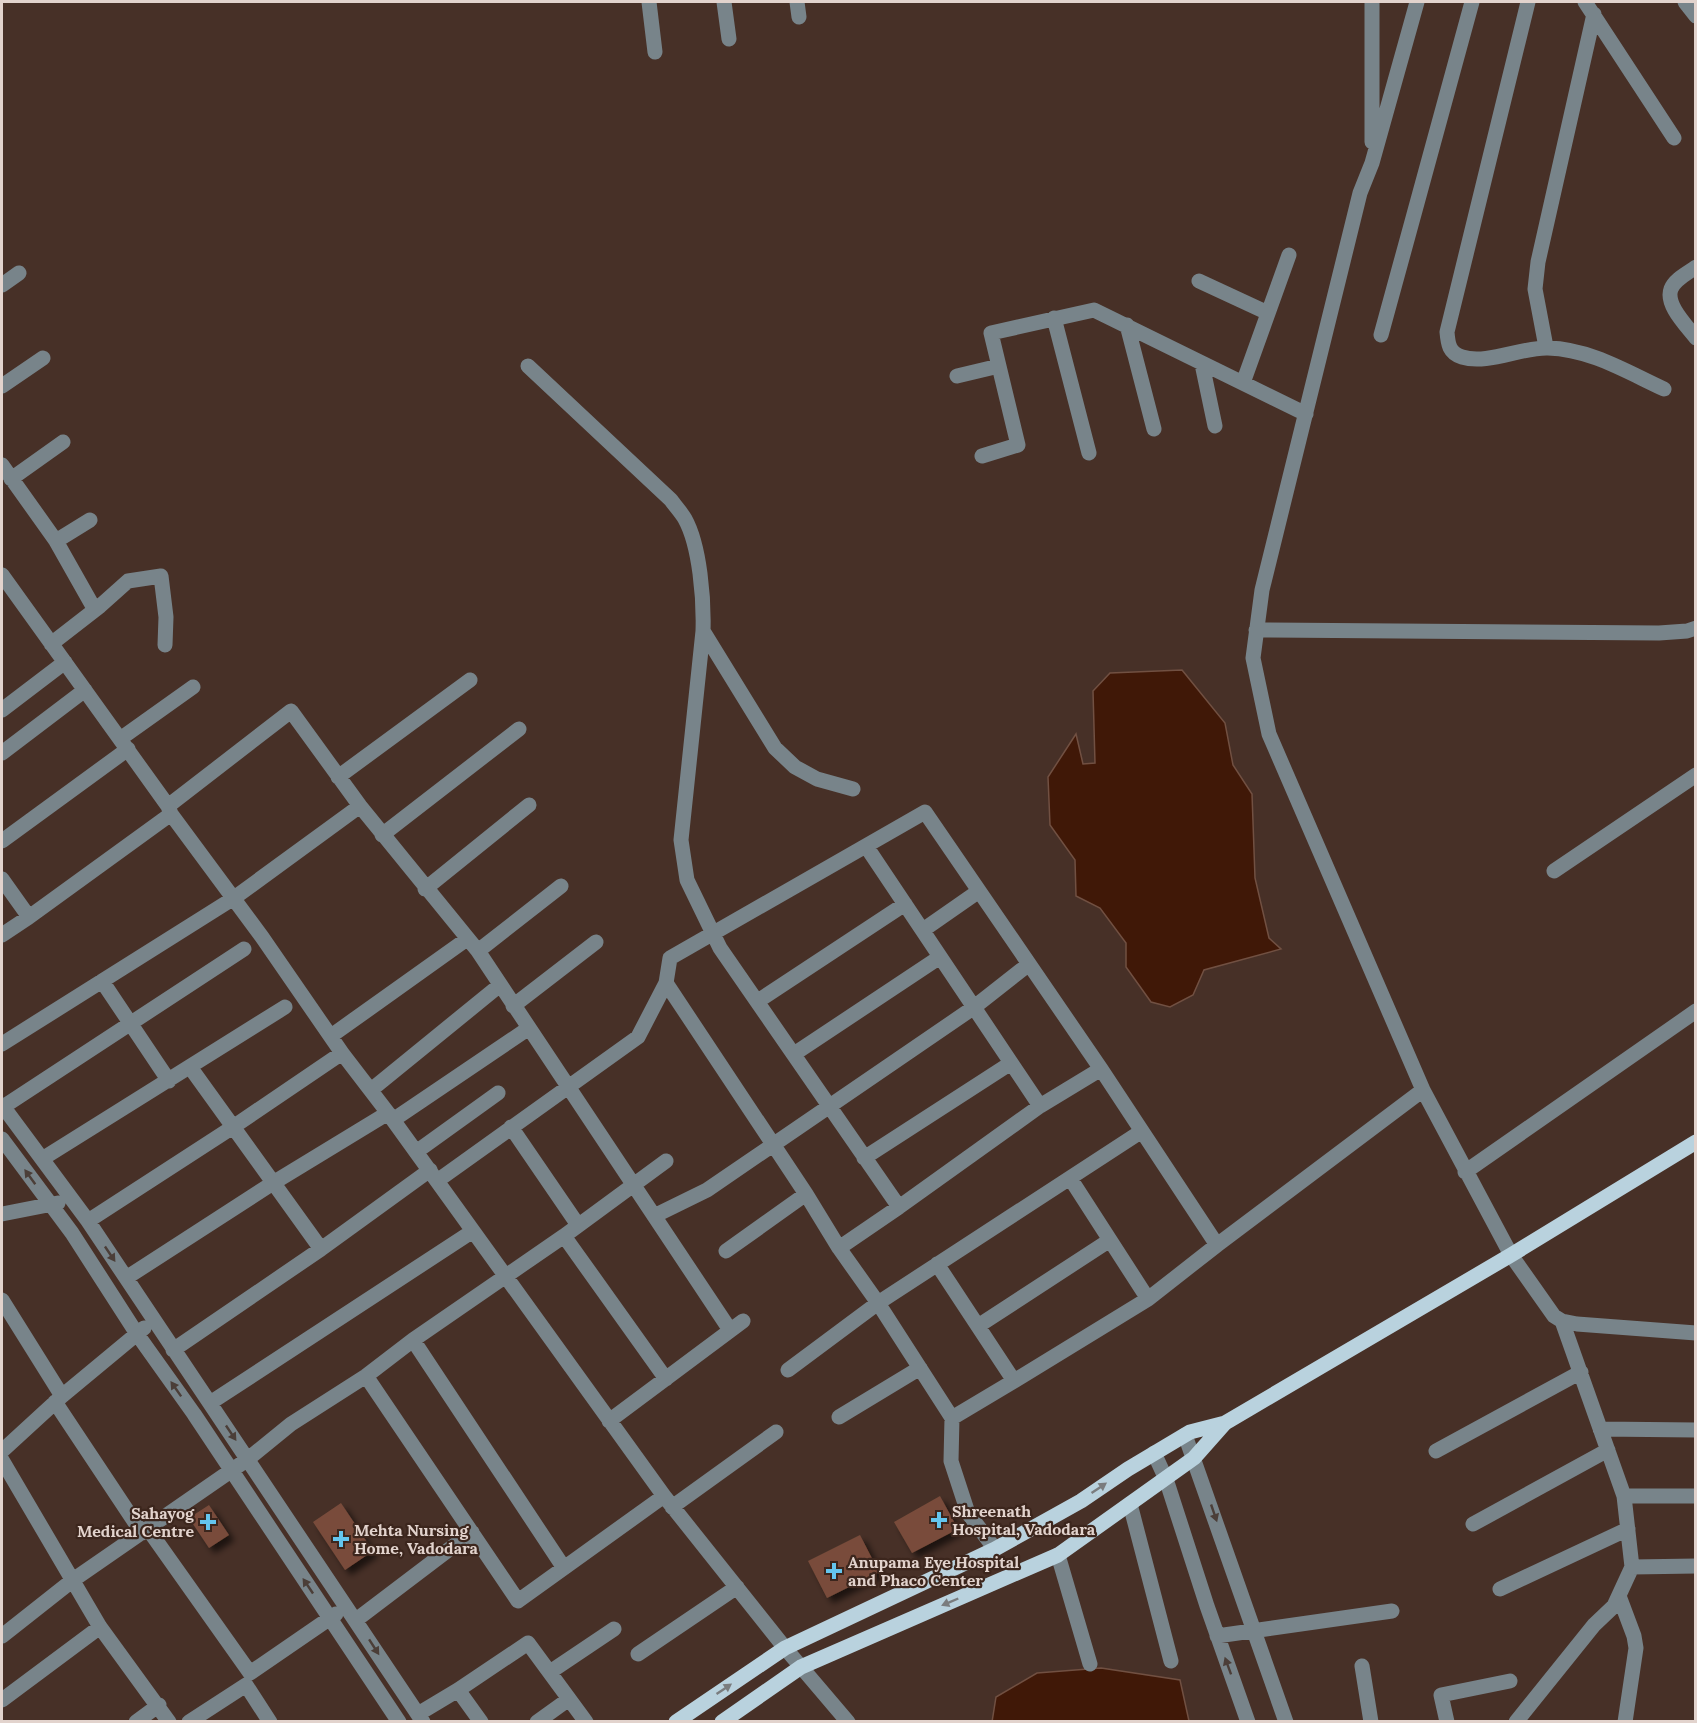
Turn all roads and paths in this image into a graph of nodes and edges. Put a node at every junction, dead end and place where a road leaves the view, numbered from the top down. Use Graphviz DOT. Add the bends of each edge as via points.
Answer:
graph roads {
  1 [pos="649,2"];
  2 [pos="724,2"];
  3 [pos="1372,2"];
  4 [pos="1417,2"];
  5 [pos="1472,2"];
  6 [pos="1528,2"];
  7 [pos="1685,2"];
  8 [pos="1589,8"];
  9 [pos="1695,16"];
  10 [pos="729,39"];
  11 [pos="655,52"];
  12 [pos="1674,138"];
  13 [pos="1372,163"];
  14 [pos="1289,255"];
  15 [pos="1695,267"];
  16 [pos="19,273"];
  17 [pos="1199,281"];
  18 [pos="2,285"];
  19 [pos="1268,313"];
  20 [pos="1054,318"];
  21 [pos="1127,325"];
  22 [pos="1381,335"];
  23 [pos="1695,338"];
  24 [pos="1546,347"];
  25 [pos="43,358"];
  26 [pos="1202,364"];
  27 [pos="528,366"];
  28 [pos="999,366"];
  29 [pos="957,376"];
  30 [pos="1243,383"];
  31 [pos="2,386"];
  32 [pos="1664,389"];
  33 [pos="1306,414"];
  34 [pos="1215,426"];
  35 [pos="1154,429"];
  36 [pos="63,442"];
  37 [pos="1089,453"];
  38 [pos="982,456"];
  39 [pos="2,465"];
  40 [pos="11,479"];
  41 [pos="90,520"];
  42 [pos="56,542"];
  43 [pos="4,582"];
  44 [pos="95,610"];
  45 [pos="1695,628"];
  46 [pos="1256,630"];
  47 [pos="703,631"];
  48 [pos="51,644"];
  49 [pos="165,645"];
  50 [pos="65,662"];
  51 [pos="470,680"];
  52 [pos="193,687"];
  53 [pos="85,690"];
  54 [pos="2,710"];
  55 [pos="519,729"];
  56 [pos="124,744"];
  57 [pos="2,753"];
  58 [pos="1695,776"];
  59 [pos="338,777"];
  60 [pos="853,789"];
  61 [pos="529,805"];
  62 [pos="360,806"];
  63 [pos="170,810"];
  64 [pos="382,835"];
  65 [pos="2,841"];
  66 [pos="866,846"];
  67 [pos="1554,871"];
  68 [pos="2,879"];
  69 [pos="561,886"];
  70 [pos="425,889"];
  71 [pos="979,891"];
  72 [pos="234,898"];
  73 [pos="905,904"];
  74 [pos="29,917"];
  75 [pos="922,930"];
  76 [pos="712,934"];
  77 [pos="2,935"];
  78 [pos="467,939"];
  79 [pos="596,942"];
  80 [pos="244,949"];
  81 [pos="478,951"];
  82 [pos="940,957"];
  83 [pos="1029,964"];
  84 [pos="102,981"];
  85 [pos="666,983"];
  86 [pos="500,985"];
  87 [pos="758,1001"];
  88 [pos="513,1006"];
  89 [pos="285,1007"];
  90 [pos="973,1008"];
  91 [pos="1695,1011"];
  92 [pos="131,1024"];
  93 [pos="529,1028"];
  94 [pos="331,1036"];
  95 [pos="2,1044"];
  96 [pos="342,1053"];
  97 [pos="794,1054"];
  98 [pos="1011,1062"];
  99 [pos="190,1067"];
  100 [pos="1101,1069"];
  101 [pos="169,1081"];
  102 [pos="569,1086"];
  103 [pos="371,1090"];
  104 [pos="1423,1090"];
  105 [pos="498,1093"];
  106 [pos="2,1106"];
  107 [pos="1040,1106"];
  108 [pos="829,1107"];
  109 [pos="391,1116"];
  110 [pos="233,1127"];
  111 [pos="511,1127"];
  112 [pos="1142,1131"];
  113 [pos="2,1139"];
  114 [pos="1695,1142"];
  115 [pos="772,1145"];
  116 [pos="416,1152"];
  117 [pos="864,1158"];
  118 [pos="42,1159"];
  119 [pos="666,1161"];
  120 [pos="1465,1172"];
  121 [pos="433,1175"];
  122 [pos="1070,1178"];
  123 [pos="273,1183"];
  124 [pos="634,1186"];
  125 [pos="806,1194"];
  126 [pos="72,1201"];
  127 [pos="50,1205"];
  128 [pos="899,1207"];
  129 [pos="2,1214"];
  130 [pos="654,1216"];
  131 [pos="88,1221"];
  132 [pos="578,1226"];
  133 [pos="473,1231"];
  134 [pos="564,1236"];
  135 [pos="1110,1240"];
  136 [pos="1217,1245"];
  137 [pos="838,1248"];
  138 [pos="321,1249"];
  139 [pos="726,1251"];
  140 [pos="1511,1255"];
  141 [pos="937,1264"];
  142 [pos="505,1277"];
  143 [pos="126,1278"];
  144 [pos="1148,1299"];
  145 [pos="2,1300"];
  146 [pos="878,1303"];
  147 [pos="153,1321"];
  148 [pos="1562,1321"];
  149 [pos="978,1326"];
  150 [pos="1695,1333"];
  151 [pos="137,1334"];
  152 [pos="413,1340"];
  153 [pos="173,1350"];
  154 [pos="920,1368"];
  155 [pos="788,1370"];
  156 [pos="1581,1372"];
  157 [pos="366,1376"];
  158 [pos="666,1379"];
  159 [pos="1014,1381"];
  160 [pos="59,1399"];
  161 [pos="210,1403"];
  162 [pos="839,1417"];
  163 [pos="952,1418"];
  164 [pos="609,1421"];
  165 [pos="1225,1423"];
  166 [pos="1600,1430"];
  167 [pos="1695,1430"];
  168 [pos="776,1432"];
  169 [pos="1185,1435"];
  170 [pos="1608,1450"];
  171 [pos="2,1451"];
  172 [pos="1436,1451"];
  173 [pos="1154,1453"];
  174 [pos="1194,1458"];
  175 [pos="248,1459"];
  176 [pos="2,1461"];
  177 [pos="231,1471"];
  178 [pos="1166,1479"];
  179 [pos="1624,1496"];
  180 [pos="1695,1496"];
  181 [pos="668,1501"];
  182 [pos="1130,1504"];
  183 [pos="1473,1524"];
  184 [pos="1628,1529"];
  185 [pos="145,1531"];
  186 [pos="472,1532"];
  187 [pos="995,1550"];
  188 [pos="1058,1555"];
  189 [pos="1695,1566"];
  190 [pos="1632,1567"];
  191 [pos="564,1568"];
  192 [pos="73,1580"];
  193 [pos="737,1587"];
  194 [pos="1500,1589"];
  195 [pos="1619,1596"];
  196 [pos="1392,1611"];
  197 [pos="352,1613"];
  198 [pos="330,1617"];
  199 [pos="100,1627"];
  200 [pos="614,1629"];
  201 [pos="1254,1630"];
  202 [pos="3,1632"];
  203 [pos="1217,1636"];
  204 [pos="785,1648"];
  205 [pos="638,1654"];
  206 [pos="1171,1661"];
  207 [pos="1090,1664"];
  208 [pos="801,1666"];
  209 [pos="1362,1666"];
  210 [pos="550,1672"];
  211 [pos="1510,1681"];
  212 [pos="458,1690"];
  213 [pos="569,1699"];
  214 [pos="2,1700"];
  215 [pos="159,1705"];
  216 [pos="421,1718"];
  217 [pos="142,1720"];
  218 [pos="169,1722"];
  219 [pos="189,1722"];
  220 [pos="270,1722"];
  221 [pos="399,1722"];
  222 [pos="481,1722"];
  223 [pos="537,1722"];
  224 [pos="586,1722"];
  225 [pos="676,1722"];
  226 [pos="722,1722"];
  227 [pos="848,1722"];
  228 [pos="1248,1722"];
  229 [pos="1286,1722"];
  230 [pos="1371,1722"];
  231 [pos="1447,1722"];
  232 [pos="1516,1722"];
  233 [pos="1625,1722"];
  1 -- 11 [label="street"];
  2 -- 10 [label="street"];
  3 -- 13 [label="street"];
  4 -- 13 [label="street"];
  5 -- 22 [label="street"];
  6 -- 24 [label="street" via="1450,320 1448,344 1453,353 1464,358"];
  7 -- 9 [label="street"];
  8 -- 12 [label="street"];
  8 -- 24 [label="street" via="1538,262 1535,289"];
  13 -- 33 [label="street" via="1360,193"];
  14 -- 19 [label="street"];
  15 -- 23 [label="street" via="1677,281 1670,300"];
  16 -- 18 [label="street"];
  17 -- 19 [label="street"];
  19 -- 30 [label="street"];
  20 -- 21 [label="street" via="1094,310"];
  20 -- 28 [label="street" via="991,333"];
  20 -- 37 [label="street"];
  21 -- 26 [label="street"];
  21 -- 35 [label="street"];
  24 -- 32 [label="street" via="1575,350"];
  25 -- 31 [label="street"];
  26 -- 30 [label="street"];
  26 -- 34 [label="street"];
  27 -- 47 [label="street" via="671,500 685,519 701,586"];
  28 -- 29 [label="street"];
  28 -- 38 [label="street" via="1018,445"];
  30 -- 33 [label="street"];
  33 -- 46 [label="street" via="1262,590"];
  36 -- 40 [label="street"];
  39 -- 40 [label="street"];
  40 -- 42 [label="street"];
  41 -- 42 [label="street"];
  42 -- 44 [label="street"];
  43 -- 48 [label="street"];
  44 -- 48 [label="street"];
  44 -- 49 [label="street" via="128,581 161,576"];
  45 -- 46 [label="street" via="1659,633"];
  46 -- 104 [label="street" via="1252,658 1269,734"];
  47 -- 60 [label="street" via="775,748 795,767 817,779"];
  47 -- 76 [label="street" via="681,840 687,880"];
  48 -- 50 [label="street"];
  50 -- 53 [label="street"];
  50 -- 54 [label="street"];
  51 -- 59 [label="street"];
  52 -- 56 [label="street"];
  53 -- 56 [label="street"];
  53 -- 57 [label="street"];
  55 -- 64 [label="street"];
  56 -- 63 [label="street"];
  56 -- 65 [label="street"];
  58 -- 67 [label="street"];
  59 -- 62 [label="street"];
  59 -- 63 [label="street" via="291,711"];
  61 -- 70 [label="street"];
  62 -- 64 [label="street"];
  62 -- 72 [label="street"];
  63 -- 72 [label="street"];
  63 -- 74 [label="street"];
  64 -- 70 [label="street"];
  66 -- 71 [label="street" via="925,812"];
  66 -- 73 [label="street"];
  66 -- 76 [label="street"];
  68 -- 74 [label="street"];
  69 -- 81 [label="street"];
  70 -- 78 [label="street"];
  71 -- 75 [label="street"];
  71 -- 83 [label="street"];
  72 -- 84 [label="street"];
  72 -- 94 [label="street"];
  73 -- 75 [label="street"];
  73 -- 87 [label="street"];
  74 -- 77 [label="street"];
  75 -- 82 [label="street"];
  76 -- 85 [label="street" via="669,958"];
  76 -- 87 [label="street"];
  78 -- 81 [label="street"];
  78 -- 94 [label="street"];
  79 -- 88 [label="street"];
  80 -- 92 [label="street"];
  81 -- 86 [label="street"];
  82 -- 90 [label="street"];
  82 -- 97 [label="street"];
  83 -- 90 [label="street"];
  83 -- 100 [label="street"];
  84 -- 92 [label="street"];
  84 -- 95 [label="street"];
  85 -- 102 [label="street" via="638,1037"];
  85 -- 115 [label="street"];
  86 -- 88 [label="street"];
  86 -- 103 [label="street"];
  87 -- 97 [label="street"];
  88 -- 93 [label="street"];
  89 -- 99 [label="street"];
  90 -- 98 [label="street"];
  90 -- 108 [label="street"];
  91 -- 120 [label="street"];
  92 -- 101 [label="street"];
  92 -- 106 [label="street"];
  93 -- 102 [label="street"];
  93 -- 109 [label="street"];
  94 -- 96 [label="street"];
  96 -- 103 [label="street"];
  96 -- 110 [label="street"];
  97 -- 108 [label="street"];
  98 -- 107 [label="street"];
  98 -- 117 [label="street"];
  99 -- 101 [label="street"];
  99 -- 110 [label="street"];
  100 -- 107 [label="street"];
  100 -- 112 [label="street"];
  101 -- 118 [label="street"];
  102 -- 111 [label="street"];
  102 -- 124 [label="street"];
  103 -- 109 [label="street"];
  104 -- 120 [label="street"];
  104 -- 136 [label="street"];
  105 -- 116 [label="street"];
  106 -- 118 [label="street"];
  107 -- 128 [label="street"];
  108 -- 115 [label="street"];
  108 -- 117 [label="street"];
  109 -- 116 [label="street"];
  109 -- 123 [label="street"];
  110 -- 123 [label="street"];
  110 -- 131 [label="street"];
  111 -- 121 [label="street"];
  111 -- 132 [label="street"];
  112 -- 122 [label="street"];
  112 -- 136 [label="street"];
  127 -- 113 [label="street, one-way"];
  114 -- 140 [label="main road"];
  115 -- 125 [label="street"];
  115 -- 130 [label="street" via="707,1190"];
  116 -- 121 [label="street"];
  117 -- 128 [label="street"];
  118 -- 126 [label="street"];
  119 -- 124 [label="street"];
  120 -- 140 [label="street"];
  121 -- 133 [label="street"];
  121 -- 138 [label="street"];
  122 -- 135 [label="street"];
  122 -- 141 [label="street"];
  123 -- 138 [label="street"];
  123 -- 143 [label="street"];
  124 -- 130 [label="street"];
  124 -- 132 [label="street"];
  125 -- 137 [label="street"];
  125 -- 139 [label="street"];
  126 -- 127 [label="street"];
  126 -- 131 [label="street"];
  127 -- 129 [label="street"];
  127 -- 151 [label="street"];
  128 -- 137 [label="street"];
  130 -- 158 [label="street" via="736,1325"];
  131 -- 143 [label="street, one-way"];
  132 -- 134 [label="street"];
  133 -- 142 [label="street"];
  133 -- 161 [label="street"];
  134 -- 142 [label="street"];
  134 -- 158 [label="street"];
  135 -- 144 [label="street"];
  135 -- 149 [label="street"];
  136 -- 144 [label="street"];
  137 -- 146 [label="street"];
  138 -- 153 [label="street"];
  140 -- 148 [label="street" via="1554,1316"];
  140 -- 165 [label="main road"];
  141 -- 146 [label="street"];
  141 -- 149 [label="street"];
  142 -- 152 [label="street"];
  142 -- 164 [label="street"];
  143 -- 147 [label="street"];
  144 -- 159 [label="street"];
  145 -- 160 [label="street"];
  146 -- 154 [label="street"];
  146 -- 155 [label="street"];
  147 -- 151 [label="street"];
  147 -- 153 [label="street"];
  148 -- 150 [label="street"];
  148 -- 156 [label="street"];
  149 -- 159 [label="street"];
  151 -- 160 [label="street"];
  177 -- 151 [label="street, one-way"];
  152 -- 157 [label="street"];
  152 -- 191 [label="street"];
  153 -- 161 [label="street"];
  154 -- 162 [label="street"];
  154 -- 163 [label="street"];
  156 -- 166 [label="street"];
  156 -- 172 [label="street"];
  157 -- 175 [label="street" via="291,1424"];
  157 -- 186 [label="street"];
  158 -- 164 [label="street"];
  159 -- 163 [label="street"];
  160 -- 171 [label="street"];
  160 -- 185 [label="street"];
  161 -- 175 [label="street, one-way"];
  163 -- 187 [label="street" via="951,1461 968,1513"];
  164 -- 181 [label="street"];
  165 -- 169 [label="main road"];
  165 -- 174 [label="main road"];
  166 -- 167 [label="street"];
  166 -- 170 [label="street"];
  168 -- 181 [label="street"];
  169 -- 173 [label="main road"];
  169 -- 174 [label="street"];
  170 -- 179 [label="street"];
  170 -- 183 [label="street"];
  173 -- 178 [label="street"];
  187 -- 173 [label="main road, one-way"];
  174 -- 178 [label="main road"];
  174 -- 201 [label="street, one-way"];
  175 -- 177 [label="street"];
  175 -- 197 [label="street"];
  176 -- 192 [label="street"];
  177 -- 185 [label="street"];
  198 -- 177 [label="street, one-way"];
  178 -- 182 [label="main road"];
  178 -- 203 [label="street"];
  179 -- 180 [label="street"];
  179 -- 184 [label="street"];
  181 -- 191 [label="street"];
  181 -- 193 [label="street"];
  182 -- 188 [label="main road"];
  182 -- 206 [label="street"];
  184 -- 190 [label="street"];
  184 -- 194 [label="street"];
  185 -- 192 [label="street"];
  185 -- 198 [label="street" via="250,1673"];
  186 -- 191 [label="street" via="518,1601"];
  186 -- 197 [label="street"];
  187 -- 204 [label="main road"];
  188 -- 207 [label="street"];
  188 -- 208 [label="main road, one-way"];
  189 -- 190 [label="street"];
  190 -- 195 [label="street"];
  192 -- 199 [label="street"];
  192 -- 202 [label="street"];
  193 -- 204 [label="street"];
  193 -- 205 [label="street"];
  195 -- 232 [label="street"];
  195 -- 233 [label="street" via="1636,1648"];
  196 -- 201 [label="street"];
  197 -- 198 [label="street"];
  197 -- 216 [label="street, one-way"];
  198 -- 221 [label="street"];
  199 -- 214 [label="street"];
  199 -- 215 [label="street"];
  200 -- 210 [label="street"];
  201 -- 203 [label="street"];
  201 -- 229 [label="street"];
  228 -- 203 [label="street, one-way"];
  204 -- 208 [label="street"];
  225 -- 204 [label="main road, one-way"];
  208 -- 226 [label="main road"];
  208 -- 227 [label="street"];
  209 -- 230 [label="street"];
  210 -- 212 [label="street" via="528,1643"];
  210 -- 213 [label="street"];
  211 -- 231 [label="street" via="1441,1695"];
  212 -- 216 [label="street"];
  212 -- 222 [label="street"];
  213 -- 223 [label="street"];
  213 -- 224 [label="street"];
  215 -- 217 [label="street"];
  215 -- 218 [label="street"];
  219 -- 220 [label="street" via="246,1685"];
}
